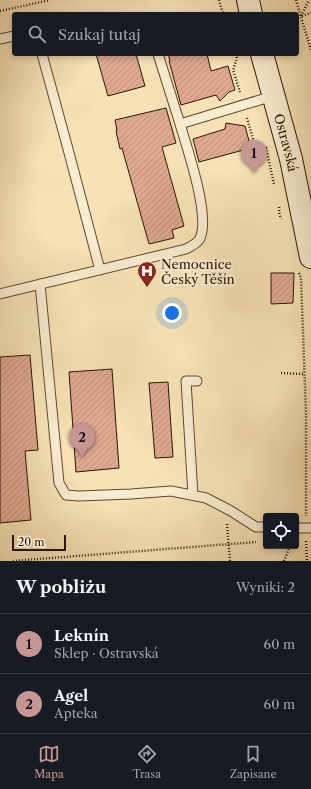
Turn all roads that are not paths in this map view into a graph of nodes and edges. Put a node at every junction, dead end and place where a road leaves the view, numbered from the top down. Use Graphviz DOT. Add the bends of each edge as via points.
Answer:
graph roads {
  1 [pos="248,0"];
  2 [pos="251,12"];
  3 [pos="12,36"];
  4 [pos="0,39"];
  5 [pos="43,56"];
  6 [pos="159,56"];
  7 [pos="263,56"];
  8 [pos="273,96"];
  9 [pos="180,124"];
  10 [pos="305,264"];
  11 [pos="100,270"];
  12 [pos="40,284"];
  13 [pos="0,294"];
  14 [pos="197,381"];
  15 [pos="193,495"];
  16 [pos="263,527"];
  1 -- 2 [label="street"];
  3 -- 4 [label="lane"];
  5 -- 11 [label="lane"];
  6 -- 9 [label="lane"];
  7 -- 8 [label="street, Ostravská"];
  8 -- 9 [label="lane"];
  8 -- 10 [label="street, Ostravská" via="291,159"];
  9 -- 11 [label="lane" via="201,204 203,225 198,241 186,249"];
  11 -- 12 [label="lane"];
  12 -- 13 [label="lane"];
  12 -- 15 [label="lane" via="59,484 66,495 131,494 171,490"];
  14 -- 15 [label="lane" via="186,381"];
  15 -- 16 [label="lane" via="226,508 256,527"];
}
